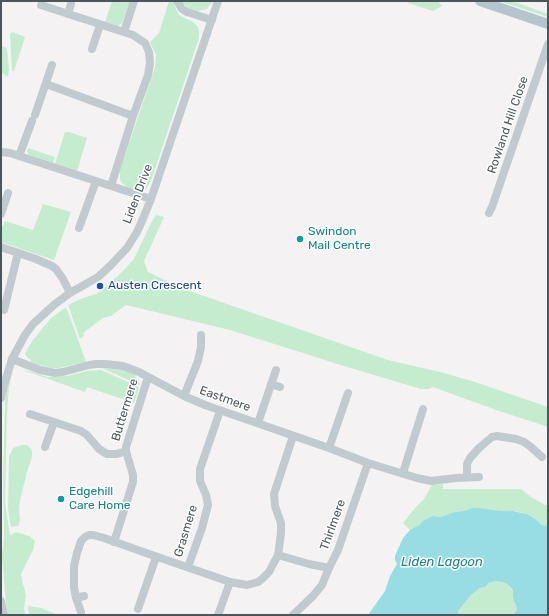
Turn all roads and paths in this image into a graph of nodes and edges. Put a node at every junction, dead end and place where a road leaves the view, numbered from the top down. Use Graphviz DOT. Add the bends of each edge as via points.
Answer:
graph roads {
  1 [pos="134,1"];
  2 [pos="178,1"];
  3 [pos="218,1"];
  4 [pos="483,2"];
  5 [pos="71,4"];
  6 [pos="41,5"];
  7 [pos="68,14"];
  8 [pos="212,20"];
  9 [pos="548,24"];
  10 [pos="100,25"];
  11 [pos="124,32"];
  12 [pos="548,44"];
  13 [pos="92,49"];
  14 [pos="52,65"];
  15 [pos="46,84"];
  16 [pos="133,116"];
  17 [pos="1,152"];
  18 [pos="19,156"];
  19 [pos="96,181"];
  20 [pos="111,186"];
  21 [pos="8,193"];
  22 [pos="151,199"];
  23 [pos="489,213"];
  24 [pos="1,214"];
  25 [pos="79,228"];
  26 [pos="1,247"];
  27 [pos="18,253"];
  28 [pos="70,293"];
  29 [pos="1,309"];
  30 [pos="201,335"];
  31 [pos="12,359"];
  32 [pos="276,370"];
  33 [pos="148,377"];
  34 [pos="271,384"];
  35 [pos="280,387"];
  36 [pos="348,393"];
  37 [pos="184,396"];
  38 [pos="1,398"];
  39 [pos="423,409"];
  40 [pos="220,411"];
  41 [pos="30,414"];
  42 [pos="54,422"];
  43 [pos="258,423"];
  44 [pos="293,436"];
  45 [pos="45,447"];
  46 [pos="329,448"];
  47 [pos="126,451"];
  48 [pos="542,457"];
  49 [pos="368,463"];
  50 [pos="403,473"];
  51 [pos="467,477"];
  52 [pos="479,477"];
  53 [pos="114,542"];
  54 [pos="278,555"];
  55 [pos="156,557"];
  56 [pos="188,567"];
  57 [pos="329,568"];
  58 [pos="230,582"];
  59 [pos="1,601"];
  60 [pos="138,609"];
  61 [pos="81,612"];
  62 [pos="4,615"];
  63 [pos="218,615"];
  64 [pos="294,615"];
  1 -- 11 [label="street"];
  2 -- 8 [label="street" via="182,9"];
  3 -- 8 [label="street, Liden Drive"];
  4 -- 9 [label="main road"];
  5 -- 7 [label="street"];
  6 -- 7 [label="street"];
  7 -- 10 [label="street"];
  8 -- 22 [label="street, Liden Drive"];
  10 -- 11 [label="street"];
  10 -- 13 [label="street"];
  11 -- 16 [label="street" via="140,39 149,52 148,75"];
  12 -- 23 [label="street, Rowland Hill Close"];
  14 -- 15 [label="street"];
  15 -- 16 [label="street"];
  15 -- 18 [label="street"];
  16 -- 20 [label="street"];
  17 -- 18 [label="street"];
  18 -- 19 [label="street"];
  19 -- 20 [label="street"];
  19 -- 25 [label="street"];
  20 -- 22 [label="street"];
  21 -- 24 [label="street"];
  22 -- 28 [label="street, Liden Drive" via="137,232 122,253 103,273"];
  26 -- 27 [label="street"];
  27 -- 28 [label="street" via="56,269"];
  27 -- 29 [label="street" via="4,310"];
  28 -- 31 [label="street, Liden Drive" via="33,324"];
  30 -- 37 [label="street, Eastmere" via="198,361"];
  31 -- 33 [label="street, Eastmere" via="47,372 63,372 89,365 105,364 123,366"];
  31 -- 38 [label="street, Liden Drive"];
  32 -- 34 [label="street, Eastmere"];
  33 -- 37 [label="street, Eastmere"];
  33 -- 47 [label="street, Buttermere"];
  34 -- 35 [label="street"];
  34 -- 43 [label="street, Eastmere"];
  36 -- 46 [label="street"];
  37 -- 40 [label="street, Eastmere"];
  39 -- 50 [label="street"];
  40 -- 43 [label="street, Eastmere"];
  40 -- 56 [label="street, Grasmere" via="200,469 200,481 208,505"];
  41 -- 42 [label="street, Buttermere"];
  42 -- 45 [label="street"];
  42 -- 47 [label="street, Buttermere" via="82,431 107,454"];
  43 -- 44 [label="street, Eastmere"];
  44 -- 46 [label="street, Eastmere"];
  44 -- 54 [label="street" via="274,494 282,528"];
  46 -- 49 [label="street, Eastmere"];
  47 -- 53 [label="street, Buttermere" via="133,482"];
  48 -- 51 [label="street" via="524,442 492,437 470,458 467,464"];
  49 -- 50 [label="street, Eastmere"];
  49 -- 57 [label="street, Thirlmere" via="338,550"];
  50 -- 51 [label="street, Eastmere" via="431,481"];
  51 -- 52 [label="street, Eastmere"];
  53 -- 55 [label="street"];
  53 -- 61 [label="street" via="94,535 81,541 74,566 74,587 80,597"];
  54 -- 57 [label="street, Thirlmere"];
  54 -- 58 [label="street" via="269,572 258,582"];
  55 -- 56 [label="street"];
  55 -- 60 [label="street"];
  56 -- 58 [label="street"];
  57 -- 64 [label="street" via="322,585"];
  58 -- 63 [label="street"];
  59 -- 62 [label="street"];
}
